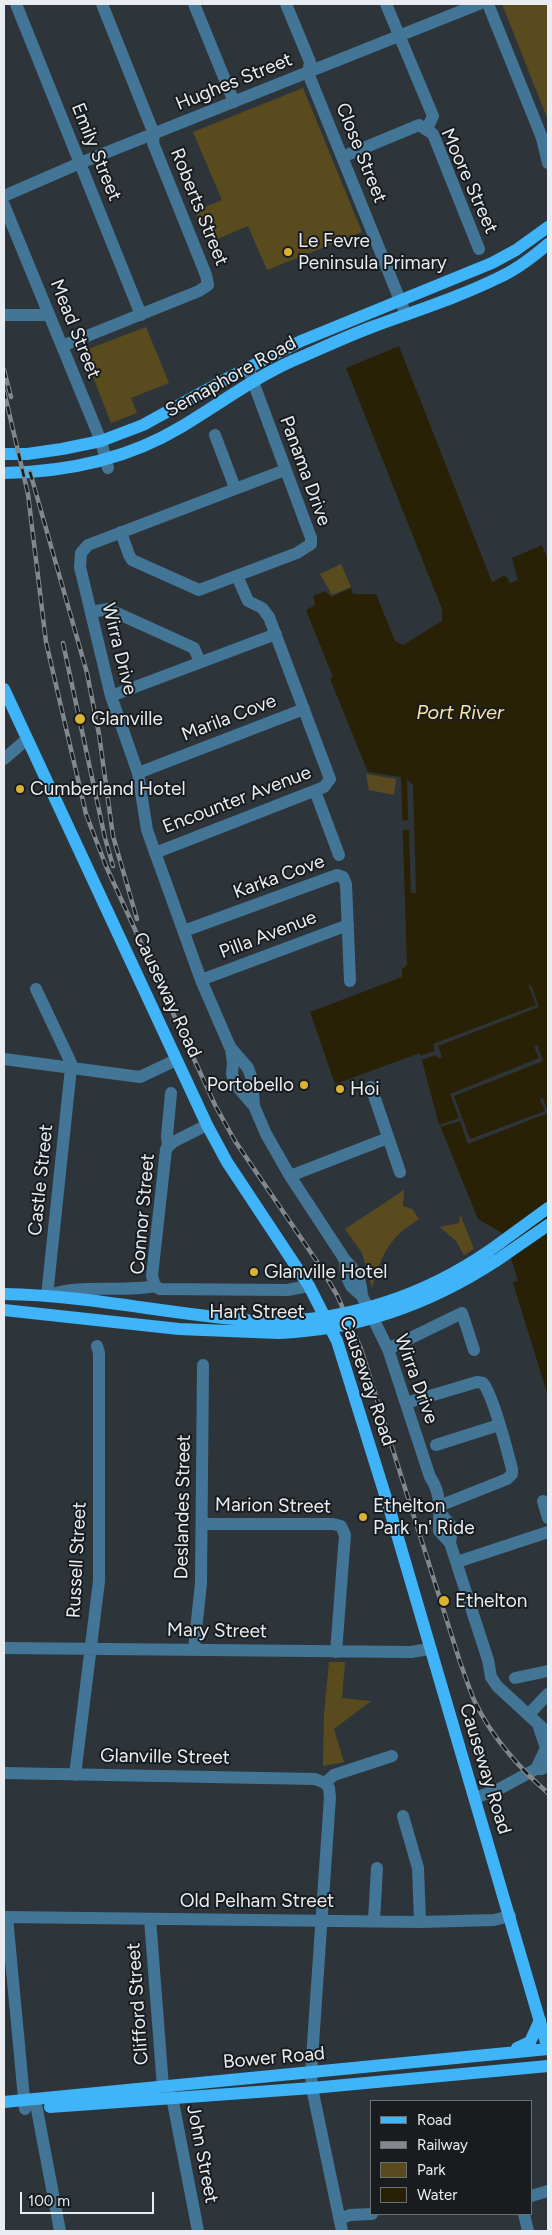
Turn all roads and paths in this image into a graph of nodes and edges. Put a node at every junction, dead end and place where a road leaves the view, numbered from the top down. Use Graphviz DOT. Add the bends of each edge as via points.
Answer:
graph roads {
  1 [pos="16,4"];
  2 [pos="102,4"];
  3 [pos="194,4"];
  4 [pos="286,4"];
  5 [pos="386,4"];
  6 [pos="479,4"];
  7 [pos="488,4"];
  8 [pos="400,37"];
  9 [pos="308,73"];
  10 [pos="234,102"];
  11 [pos="427,129"];
  12 [pos="154,134"];
  13 [pos="545,143"];
  14 [pos="342,157"];
  15 [pos="80,163"];
  16 [pos="548,163"];
  17 [pos="4,196"];
  18 [pos="4,205"];
  19 [pos="548,227"];
  20 [pos="548,244"];
  21 [pos="479,249"];
  22 [pos="400,301"];
  23 [pos="4,315"];
  24 [pos="49,315"];
  25 [pos="141,315"];
  26 [pos="406,315"];
  27 [pos="67,344"];
  28 [pos="248,368"];
  29 [pos="253,382"];
  30 [pos="215,435"];
  31 [pos="101,441"];
  32 [pos="4,454"];
  33 [pos="107,463"];
  34 [pos="285,470"];
  35 [pos="4,473"];
  36 [pos="235,488"];
  37 [pos="121,532"];
  38 [pos="237,576"];
  39 [pos="91,612"];
  40 [pos="276,634"];
  41 [pos="200,662"];
  42 [pos="4,689"];
  43 [pos="111,696"];
  44 [pos="304,709"];
  45 [pos="27,740"];
  46 [pos="4,759"];
  47 [pos="138,773"];
  48 [pos="315,791"];
  49 [pos="155,853"];
  50 [pos="340,855"];
  51 [pos="348,925"];
  52 [pos="184,931"];
  53 [pos="201,980"];
  54 [pos="350,981"];
  55 [pos="36,989"];
  56 [pos="4,1059"];
  57 [pos="176,1060"];
  58 [pos="71,1068"];
  59 [pos="371,1087"];
  60 [pos="171,1093"];
  61 [pos="207,1125"];
  62 [pos="388,1138"];
  63 [pos="168,1146"];
  64 [pos="400,1172"];
  65 [pos="290,1176"];
  66 [pos="548,1208"];
  67 [pos="548,1225"];
  68 [pos="492,1256"];
  69 [pos="155,1286"];
  70 [pos="309,1286"];
  71 [pos="4,1294"];
  72 [pos="47,1296"];
  73 [pos="4,1310"];
  74 [pos="276,1327"];
  75 [pos="98,1346"];
  76 [pos="388,1349"];
  77 [pos="474,1350"];
  78 [pos="203,1365"];
  79 [pos="406,1403"];
  80 [pos="499,1425"];
  81 [pos="436,1445"];
  82 [pos="542,1501"];
  83 [pos="439,1508"];
  84 [pos="548,1518"];
  85 [pos="202,1524"];
  86 [pos="548,1532"];
  87 [pos="457,1562"];
  88 [pos="4,1648"];
  89 [pos="91,1649"];
  90 [pos="194,1649"];
  91 [pos="429,1649"];
  92 [pos="336,1652"];
  93 [pos="548,1671"];
  94 [pos="515,1678"];
  95 [pos="548,1694"];
  96 [pos="529,1714"];
  97 [pos="545,1737"];
  98 [pos="392,1756"];
  99 [pos="548,1764"];
  100 [pos="536,1769"];
  101 [pos="4,1773"];
  102 [pos="75,1775"];
  103 [pos="325,1783"];
  104 [pos="475,1798"];
  105 [pos="403,1816"];
  106 [pos="377,1868"];
  107 [pos="510,1916"];
  108 [pos="5,1917"];
  109 [pos="150,1919"];
  110 [pos="322,1920"];
  111 [pos="374,1921"];
  112 [pos="420,1922"];
  113 [pos="544,2018"];
  114 [pos="548,2049"];
  115 [pos="497,2053"];
  116 [pos="548,2066"];
  117 [pos="311,2073"];
  118 [pos="312,2088"];
  119 [pos="168,2092"];
  120 [pos="4,2102"];
  121 [pos="30,2104"];
  122 [pos="4,2110"];
  123 [pos="548,2191"];
  124 [pos="532,2196"];
  125 [pos="370,2214"];
  126 [pos="524,2215"];
  127 [pos="341,2225"];
  128 [pos="60,2231"];
  129 [pos="198,2231"];
  130 [pos="528,2231"];
  1 -- 15 [label="street, Emily Street"];
  2 -- 12 [label="street, Roberts Street"];
  3 -- 10 [label="street"];
  4 -- 9 [label="street, Close Street" via="310,62"];
  5 -- 8 [label="street"];
  6 -- 8 [label="street, Hughes Street"];
  7 -- 13 [label="street"];
  8 -- 9 [label="street, Hughes Street"];
  8 -- 11 [label="street" via="432,116"];
  9 -- 10 [label="street, Hughes Street"];
  9 -- 14 [label="street, Close Street"];
  10 -- 12 [label="street, Hughes Street"];
  11 -- 14 [label="street, Moore Street" via="419,125"];
  11 -- 21 [label="street, Moore Street" via="432,134"];
  12 -- 15 [label="street, Hughes Street"];
  12 -- 25 [label="street, Roberts Street" via="153,143 208,285"];
  13 -- 16 [label="street"];
  14 -- 22 [label="street, Close Street"];
  15 -- 17 [label="street, Hughes Street"];
  15 -- 25 [label="street, Emily Street"];
  18 -- 24 [label="street, Mead Street"];
  19 -- 22 [label="main road, Semaphore Road" via="516,250 492,262"];
  20 -- 26 [label="main road, Semaphore Road" via="503,276"];
  22 -- 26 [label="street, Close Street"];
  22 -- 28 [label="main road, Semaphore Road" via="301,341"];
  23 -- 24 [label="street"];
  24 -- 27 [label="street, Mead Street"];
  25 -- 27 [label="street"];
  26 -- 29 [label="main road, Semaphore Road" via="298,359"];
  27 -- 31 [label="street, Mead Street"];
  28 -- 29 [label="street, Panama Drive"];
  28 -- 31 [label="main road, Semaphore Road" via="150,421"];
  29 -- 33 [label="main road, Semaphore Road" via="180,428"];
  29 -- 34 [label="street, Panama Drive"];
  30 -- 36 [label="street"];
  31 -- 32 [label="main road, Semaphore Road" via="44,452"];
  31 -- 33 [label="street, Mead Street"];
  33 -- 35 [label="main road, Semaphore Road"];
  34 -- 36 [label="street, Wirra Drive"];
  34 -- 38 [label="street, Panama Drive" via="311,544"];
  36 -- 37 [label="street, Wirra Drive"];
  37 -- 38 [label="street, Panama Drive" via="132,560 194,589"];
  37 -- 39 [label="street, Wirra Drive" via="88,545 81,553 80,567"];
  38 -- 40 [label="street" via="248,601 262,608"];
  39 -- 41 [label="street" via="108,609 194,648"];
  39 -- 43 [label="street, Wirra Drive"];
  40 -- 41 [label="street"];
  40 -- 44 [label="street"];
  41 -- 43 [label="street"];
  42 -- 45 [label="main road, Causeway Road"];
  43 -- 47 [label="street, Wirra Drive"];
  44 -- 47 [label="street, Marila Cove"];
  44 -- 48 [label="street, Encounter Avenue" via="330,779"];
  45 -- 46 [label="street"];
  45 -- 57 [label="main road, Causeway Road"];
  47 -- 49 [label="street, Wirra Drive" via="147,830"];
  48 -- 49 [label="street, Encounter Avenue"];
  48 -- 50 [label="street"];
  49 -- 52 [label="street, Wirra Drive"];
  51 -- 52 [label="street, Karka Cove" via="346,884 343,877 337,875"];
  51 -- 53 [label="street, Pilla Avenue"];
  51 -- 54 [label="street, Karka Cove"];
  52 -- 53 [label="street, Wirra Drive"];
  53 -- 65 [label="street, Wirra Drive" via="230,1047 236,1085 254,1106"];
  55 -- 58 [label="street"];
  56 -- 58 [label="street"];
  57 -- 58 [label="street" via="140,1077"];
  57 -- 61 [label="main road, Causeway Road"];
  58 -- 72 [label="street, Castle Street"];
  59 -- 62 [label="street"];
  60 -- 63 [label="street, Connor Street"];
  61 -- 63 [label="street, Connor Street"];
  61 -- 70 [label="main road, Causeway Road" via="226,1162"];
  62 -- 64 [label="street"];
  62 -- 65 [label="street"];
  63 -- 69 [label="street, Connor Street" via="152,1276"];
  65 -- 76 [label="street, Wirra Drive" via="345,1260 351,1286 362,1296"];
  66 -- 68 [label="main road"];
  67 -- 68 [label="main road"];
  68 -- 74 [label="main road, Hart Street, bridge" via="381,1304"];
  69 -- 70 [label="street, Hart Street" via="160,1289 287,1290"];
  69 -- 72 [label="street, Hart Street" via="61,1290"];
  70 -- 91 [label="main road, Causeway Road" via="337,1341"];
  71 -- 72 [label="main road, Hart Street"];
  72 -- 74 [label="main road, Hart Street"];
  73 -- 74 [label="main road, Hart Street" via="179,1329"];
  75 -- 89 [label="street, Russell Street" via="99,1581"];
  76 -- 77 [label="street" via="462,1313"];
  76 -- 79 [label="street, Wirra Drive"];
  78 -- 85 [label="street, Deslandes Street"];
  79 -- 80 [label="street" via="483,1383"];
  79 -- 83 [label="street, Wirra Drive" via="430,1477 434,1501"];
  80 -- 81 [label="street"];
  80 -- 83 [label="street" via="512,1474"];
  82 -- 84 [label="street"];
  83 -- 87 [label="street, Wirra Drive" via="439,1531 450,1543"];
  85 -- 90 [label="street, Deslandes Street" via="201,1583"];
  85 -- 92 [label="street, Marion Street" via="332,1524 343,1528"];
  86 -- 87 [label="street"];
  87 -- 96 [label="street, Wirra Drive" via="491,1677"];
  88 -- 89 [label="street, Mary Street"];
  89 -- 90 [label="street, Mary Street"];
  89 -- 102 [label="street, Russell Street"];
  90 -- 92 [label="street, Mary Street"];
  91 -- 92 [label="street, Mary Street"];
  91 -- 104 [label="main road, Causeway Road"];
  93 -- 94 [label="street"];
  95 -- 96 [label="street"];
  96 -- 97 [label="street, Wirra Drive"];
  97 -- 100 [label="street, Wirra Drive"];
  98 -- 103 [label="street" via="334,1775"];
  99 -- 100 [label="street"];
  100 -- 104 [label="street" via="505,1787"];
  101 -- 102 [label="street, Glanville Street"];
  102 -- 103 [label="street, Glanville Street" via="315,1779"];
  103 -- 110 [label="street" via="330,1797"];
  104 -- 107 [label="main road, Causeway Road"];
  105 -- 112 [label="street" via="418,1868"];
  106 -- 111 [label="street"];
  107 -- 112 [label="street, Old Pelham Street" via="494,1920"];
  107 -- 113 [label="main road, Causeway Road" via="532,1990"];
  108 -- 109 [label="street, Old Pelham Street"];
  108 -- 121 [label="street"];
  109 -- 110 [label="street, Old Pelham Street"];
  109 -- 119 [label="street, Clifford Street"];
  110 -- 111 [label="street, Old Pelham Street"];
  110 -- 117 [label="street"];
  111 -- 112 [label="street, Old Pelham Street"];
  113 -- 114 [label="main road"];
  113 -- 115 [label="main road" via="530,2042"];
  114 -- 115 [label="main road, Bower Road"];
  115 -- 117 [label="main road, Bower Road"];
  116 -- 118 [label="main road, Bower Road"];
  117 -- 118 [label="street"];
  117 -- 119 [label="main road, Bower Road"];
  118 -- 119 [label="main road, Bower Road"];
  118 -- 127 [label="street"];
  119 -- 121 [label="main road, Bower Road"];
  119 -- 129 [label="street, John Street"];
  120 -- 121 [label="main road, Bower Road"];
  121 -- 122 [label="main road, Bower Road"];
  121 -- 128 [label="street"];
  123 -- 124 [label="street"];
  125 -- 127 [label="street" via="350,2215"];
  126 -- 130 [label="street"];
}
